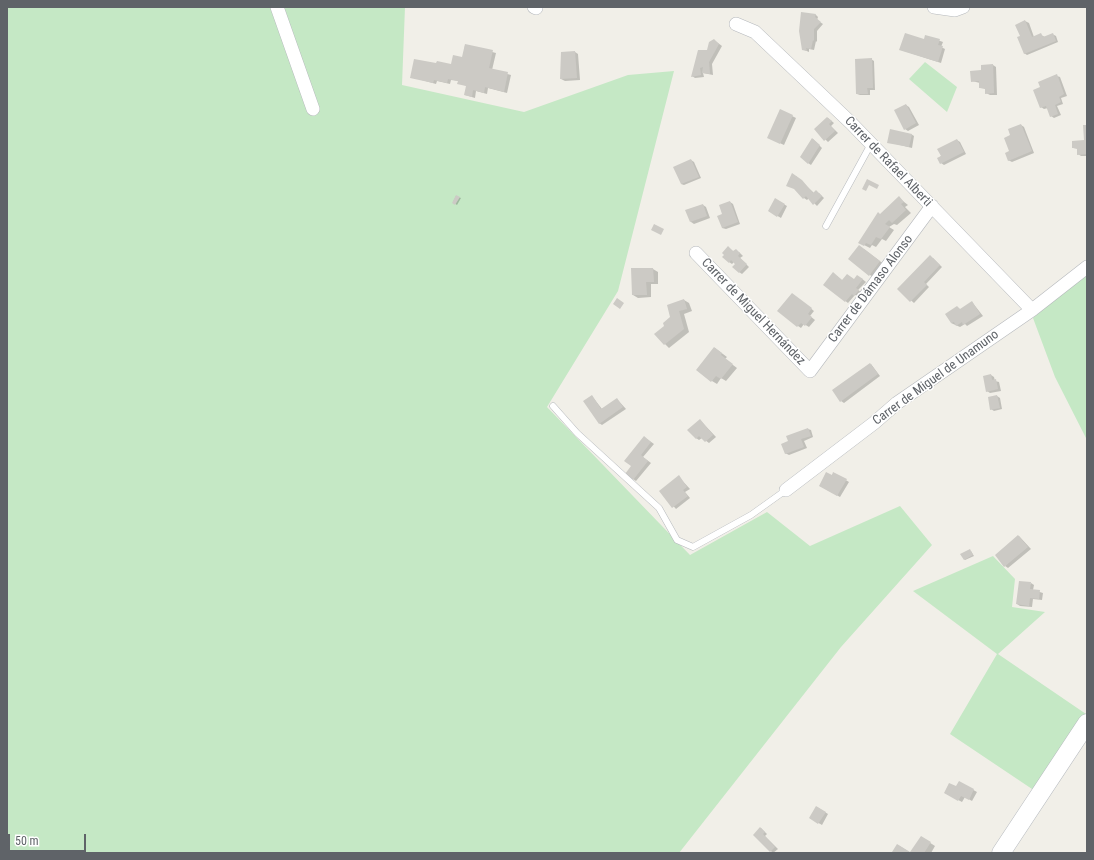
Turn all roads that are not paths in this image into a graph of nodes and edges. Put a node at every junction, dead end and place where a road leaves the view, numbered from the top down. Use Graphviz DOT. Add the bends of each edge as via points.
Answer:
graph roads {
  1 [pos="277,7"];
  2 [pos="934,7"];
  3 [pos="963,7"];
  4 [pos="736,24"];
  5 [pos="313,108"];
  6 [pos="871,144"];
  7 [pos="932,206"];
  8 [pos="826,226"];
  9 [pos="696,253"];
  10 [pos="1087,267"];
  11 [pos="1032,310"];
  12 [pos="810,371"];
  13 [pos="553,406"];
  14 [pos="786,490"];
  15 [pos="1087,723"];
  16 [pos="1001,853"];
  1 -- 5 [label="street"];
  2 -- 3 [label="street" via="955,10"];
  4 -- 6 [label="street, Carrer de Rafael Alberti" via="755,32"];
  6 -- 7 [label="street, Carrer de Rafael Alberti"];
  6 -- 8 [label="lane"];
  7 -- 11 [label="street, Carrer de Rafael Alberti"];
  7 -- 12 [label="street, Carrer de Dámaso Alonso"];
  9 -- 12 [label="street, Carrer de Miguel Hernández"];
  10 -- 11 [label="street, Carrer de Miguel de Unamuno"];
  11 -- 14 [label="street, Carrer de Miguel de Unamuno" via="897,403"];
  13 -- 14 [label="lane" via="577,433 659,508 677,540 693,547 751,515"];
  15 -- 16 [label="main road"];
}
